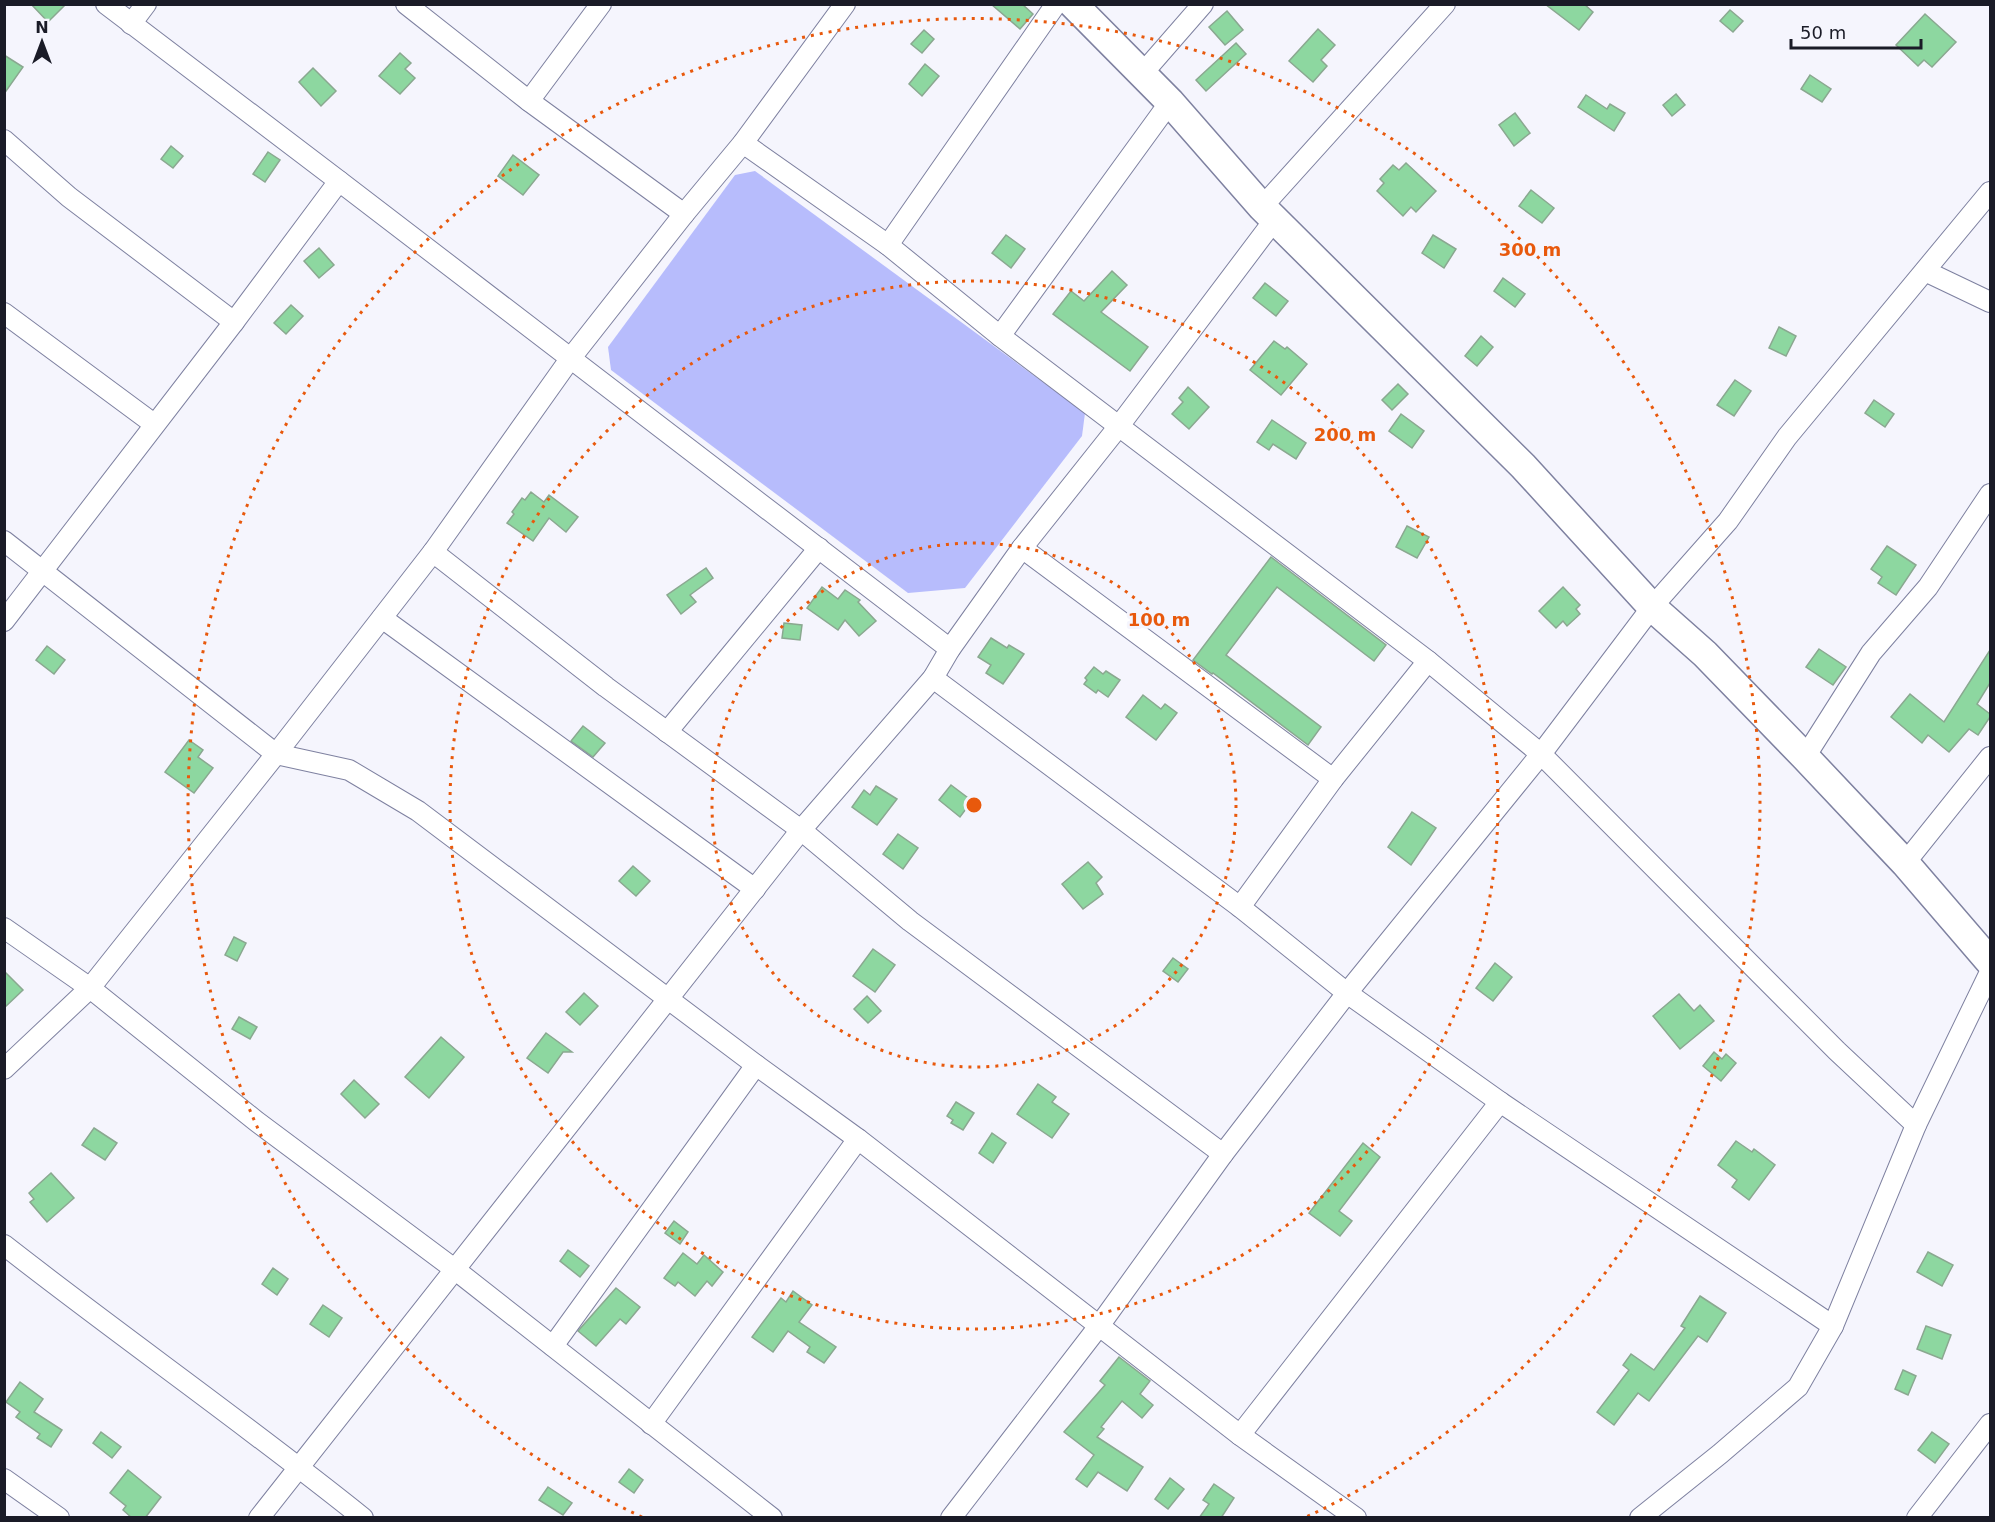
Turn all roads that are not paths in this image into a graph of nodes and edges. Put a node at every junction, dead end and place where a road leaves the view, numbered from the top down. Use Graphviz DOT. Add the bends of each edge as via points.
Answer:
graph roads {
  1 [pos="106,4"];
  2 [pos="146,4"];
  3 [pos="406,4"];
  4 [pos="601,4"];
  5 [pos="845,4"];
  6 [pos="1056,4"];
  7 [pos="1073,4"];
  8 [pos="1203,4"];
  9 [pos="1445,4"];
  10 [pos="131,24"];
  11 [pos="1142,74"];
  12 [pos="529,101"];
  13 [pos="1170,102"];
  14 [pos="4,140"];
  15 [pos="743,143"];
  16 [pos="339,181"];
  17 [pos="1990,192"];
  18 [pos="1269,213"];
  19 [pos="684,214"];
  20 [pos="888,245"];
  21 [pos="1925,271"];
  22 [pos="1990,302"];
  23 [pos="4,313"];
  24 [pos="234,322"];
  25 [pos="1000,336"];
  26 [pos="570,359"];
  27 [pos="154,424"];
  28 [pos="1119,426"];
  29 [pos="1990,494"];
  30 [pos="4,541"];
  31 [pos="819,548"];
  32 [pos="1022,548"];
  33 [pos="433,552"];
  34 [pos="41,571"];
  35 [pos="1652,607"];
  36 [pos="382,618"];
  37 [pos="4,621"];
  38 [pos="950,650"];
  39 [pos="1428,661"];
  40 [pos="933,678"];
  41 [pos="667,732"];
  42 [pos="276,754"];
  43 [pos="1541,754"];
  44 [pos="1805,757"];
  45 [pos="1990,757"];
  46 [pos="1333,779"];
  47 [pos="801,830"];
  48 [pos="1905,862"];
  49 [pos="755,889"];
  50 [pos="1240,907"];
  51 [pos="4,928"];
  52 [pos="1988,957"];
  53 [pos="90,988"];
  54 [pos="1347,993"];
  55 [pos="669,999"];
  56 [pos="756,1065"];
  57 [pos="4,1069"];
  58 [pos="1500,1102"];
  59 [pos="1916,1125"];
  60 [pos="858,1139"];
  61 [pos="1223,1154"];
  62 [pos="4,1245"];
  63 [pos="453,1269"];
  64 [pos="1099,1326"];
  65 [pos="1833,1326"];
  66 [pos="553,1346"];
  67 [pos="651,1424"];
  68 [pos="1990,1424"];
  69 [pos="1240,1435"];
  70 [pos="299,1466"];
  71 [pos="4,1479"];
  72 [pos="59,1518"];
  73 [pos="259,1518"];
  74 [pos="363,1518"];
  75 [pos="772,1518"];
  76 [pos="951,1518"];
  77 [pos="1356,1518"];
  78 [pos="1640,1518"];
  79 [pos="1917,1518"];
  1 -- 10 [label="street"];
  2 -- 10 [label="street"];
  3 -- 12 [label="street"];
  4 -- 12 [label="street"];
  5 -- 15 [label="street"];
  6 -- 20 [label="street"];
  7 -- 11 [label="street"];
  8 -- 11 [label="street"];
  9 -- 18 [label="street"];
  10 -- 16 [label="street"];
  11 -- 13 [label="street"];
  12 -- 19 [label="street"];
  13 -- 18 [label="street"];
  13 -- 25 [label="street"];
  14 -- 24 [label="street" via="69,197"];
  15 -- 19 [label="street"];
  15 -- 20 [label="street"];
  16 -- 24 [label="street"];
  16 -- 26 [label="street"];
  17 -- 21 [label="street"];
  18 -- 28 [label="street"];
  18 -- 35 [label="street" via="1523,466"];
  19 -- 26 [label="street"];
  20 -- 25 [label="street"];
  21 -- 22 [label="street"];
  21 -- 35 [label="street" via="1787,437 1728,521"];
  23 -- 27 [label="street"];
  24 -- 27 [label="street"];
  25 -- 28 [label="street"];
  26 -- 31 [label="street"];
  26 -- 33 [label="street"];
  27 -- 34 [label="street"];
  28 -- 32 [label="street"];
  28 -- 39 [label="street"];
  29 -- 44 [label="street" via="1928,587 1871,653"];
  30 -- 34 [label="street"];
  31 -- 38 [label="street"];
  31 -- 41 [label="street"];
  32 -- 38 [label="street"];
  32 -- 46 [label="street"];
  33 -- 36 [label="street"];
  33 -- 41 [label="street"];
  34 -- 37 [label="street"];
  34 -- 42 [label="street"];
  35 -- 43 [label="street"];
  35 -- 44 [label="street" via="1705,654"];
  36 -- 42 [label="street"];
  36 -- 49 [label="street"];
  38 -- 40 [label="street"];
  39 -- 43 [label="street"];
  39 -- 46 [label="street"];
  40 -- 47 [label="street"];
  40 -- 50 [label="street"];
  41 -- 47 [label="street"];
  42 -- 53 [label="street"];
  42 -- 55 [label="street" via="349,770 418,811"];
  43 -- 54 [label="street"];
  43 -- 59 [label="street"];
  44 -- 48 [label="street"];
  45 -- 48 [label="street"];
  46 -- 50 [label="street"];
  47 -- 49 [label="street"];
  47 -- 61 [label="street" via="910,921"];
  48 -- 52 [label="street"];
  49 -- 55 [label="street"];
  50 -- 54 [label="street"];
  51 -- 53 [label="street"];
  52 -- 59 [label="street"];
  53 -- 57 [label="street"];
  53 -- 63 [label="street" via="256,1121"];
  54 -- 58 [label="street"];
  54 -- 61 [label="street"];
  55 -- 56 [label="street"];
  55 -- 63 [label="street"];
  56 -- 60 [label="street"];
  56 -- 66 [label="street"];
  58 -- 65 [label="street"];
  58 -- 69 [label="street"];
  59 -- 65 [label="street"];
  60 -- 64 [label="street"];
  60 -- 67 [label="street"];
  61 -- 64 [label="street"];
  62 -- 70 [label="street"];
  63 -- 66 [label="street"];
  63 -- 70 [label="street"];
  64 -- 69 [label="street"];
  64 -- 76 [label="street"];
  65 -- 78 [label="street" via="1798,1387"];
  66 -- 67 [label="street"];
  67 -- 75 [label="street"];
  68 -- 79 [label="street"];
  69 -- 77 [label="street"];
  70 -- 73 [label="street"];
  70 -- 74 [label="street"];
  71 -- 72 [label="street"];
}
